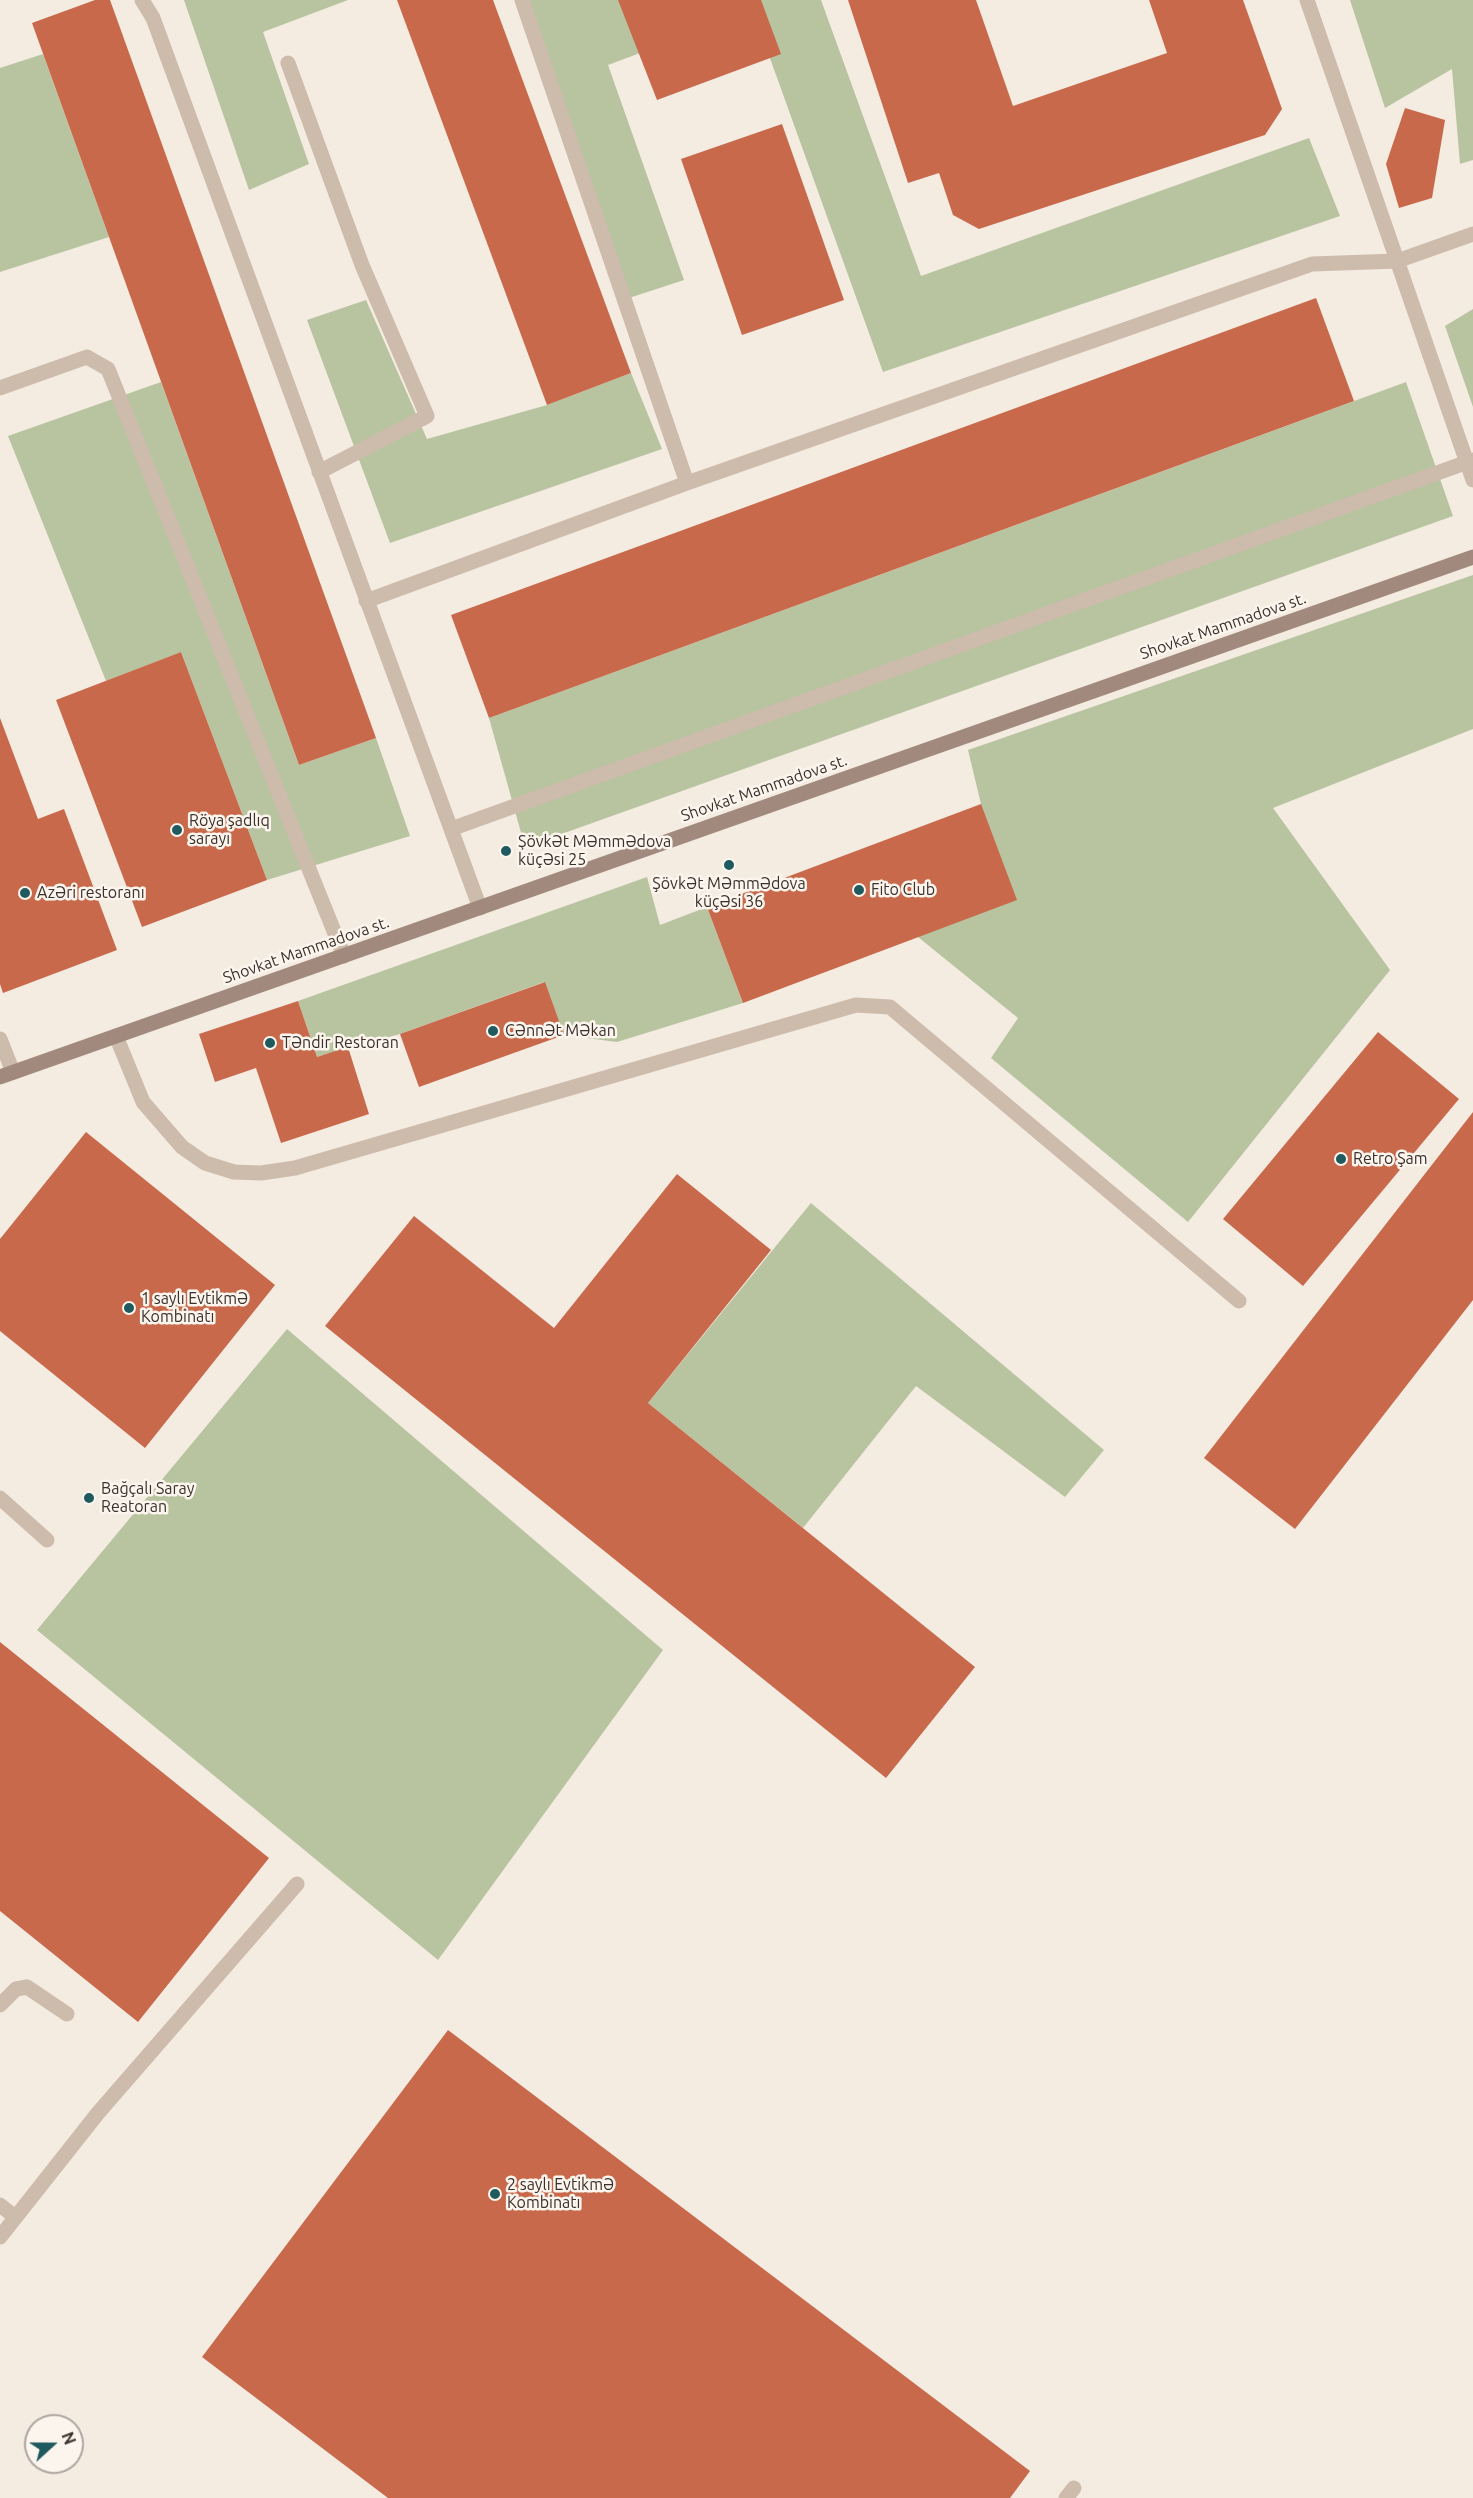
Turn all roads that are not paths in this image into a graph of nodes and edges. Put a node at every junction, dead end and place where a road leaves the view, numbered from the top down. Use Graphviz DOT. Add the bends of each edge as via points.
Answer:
graph roads {
  1 [pos="142,0"];
  2 [pos="522,0"];
  3 [pos="1307,0"];
  4 [pos="288,63"];
  5 [pos="1473,234"];
  6 [pos="1397,261"];
  7 [pos="0,388"];
  8 [pos="1470,461"];
  9 [pos="319,472"];
  10 [pos="1473,480"];
  11 [pos="687,483"];
  12 [pos="1473,557"];
  13 [pos="366,601"];
  14 [pos="451,829"];
  15 [pos="480,908"];
  16 [pos="344,956"];
  17 [pos="116,1036"];
  18 [pos="0,1039"];
  19 [pos="6,1075"];
  20 [pos="1239,1301"];
  21 [pos="0,1498"];
  22 [pos="46,1540"];
  23 [pos="297,1884"];
  24 [pos="0,2005"];
  25 [pos="67,2014"];
  26 [pos="0,2205"];
  27 [pos="15,2217"];
  28 [pos="0,2237"];
  1 -- 9 [label="lane" via="153,18"];
  2 -- 11 [label="lane"];
  3 -- 6 [label="lane"];
  4 -- 9 [label="lane" via="362,266 426,416"];
  5 -- 6 [label="lane"];
  6 -- 8 [label="lane"];
  6 -- 11 [label="lane" via="1311,264"];
  7 -- 16 [label="lane" via="87,357 108,369"];
  8 -- 10 [label="lane"];
  8 -- 14 [label="lane"];
  9 -- 13 [label="lane"];
  11 -- 13 [label="lane"];
  12 -- 15 [label="main road, Shovkat Mammadova st."];
  13 -- 14 [label="lane"];
  14 -- 15 [label="lane"];
  15 -- 16 [label="main road, Shovkat Mammadova st."];
  16 -- 17 [label="main road, Shovkat Mammadova st."];
  17 -- 19 [label="main road, Shovkat Mammadova st."];
  17 -- 20 [label="lane" via="143,1102 182,1147 205,1163 234,1172 261,1173 295,1168 856,1005 890,1007"];
  18 -- 19 [label="lane"];
  21 -- 22 [label="lane"];
  23 -- 27 [label="lane" via="98,2113"];
  24 -- 25 [label="lane" via="16,1989 27,1987"];
  26 -- 27 [label="lane"];
  27 -- 28 [label="lane"];
}
